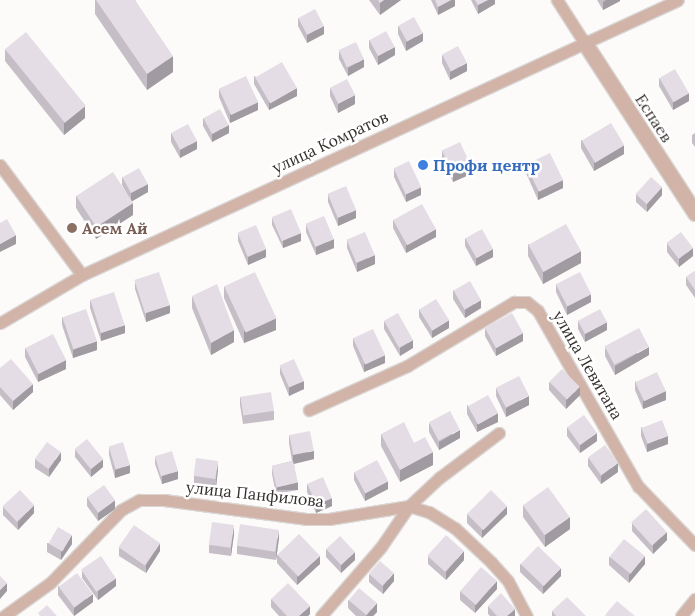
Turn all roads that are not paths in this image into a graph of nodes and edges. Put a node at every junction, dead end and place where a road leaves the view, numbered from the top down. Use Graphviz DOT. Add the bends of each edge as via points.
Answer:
graph roads {
  1 [pos="558,0"];
  2 [pos="678,0"];
  3 [pos="584,42"];
  4 [pos="0,166"];
  5 [pos="695,213"];
  6 [pos="82,275"];
  7 [pos="0,323"];
  8 [pos="309,410"];
  9 [pos="499,433"];
  10 [pos="409,506"];
  11 [pos="695,545"];
  12 [pos="695,599"];
  13 [pos="525,615"];
  14 [pos="4,616"];
  15 [pos="321,616"];
  16 [pos="681,616"];
  1 -- 3 [label="street"];
  2 -- 3 [label="street, улица Комратов"];
  3 -- 5 [label="street, Еспаев"];
  3 -- 6 [label="street, улица Комратов"];
  4 -- 6 [label="street"];
  6 -- 7 [label="street, улица Комратов"];
  8 -- 11 [label="street, улица Левитана" via="407,366 514,302 527,302 538,310 638,486"];
  9 -- 10 [label="street" via="439,478"];
  10 -- 13 [label="street, улица Панфилова" via="429,512 455,528 508,582"];
  10 -- 14 [label="street, улица Панфилова" via="329,519 306,519 164,500 140,500 121,510 50,583"];
  10 -- 15 [label="street" via="381,547"];
  12 -- 16 [label="street"];
}
